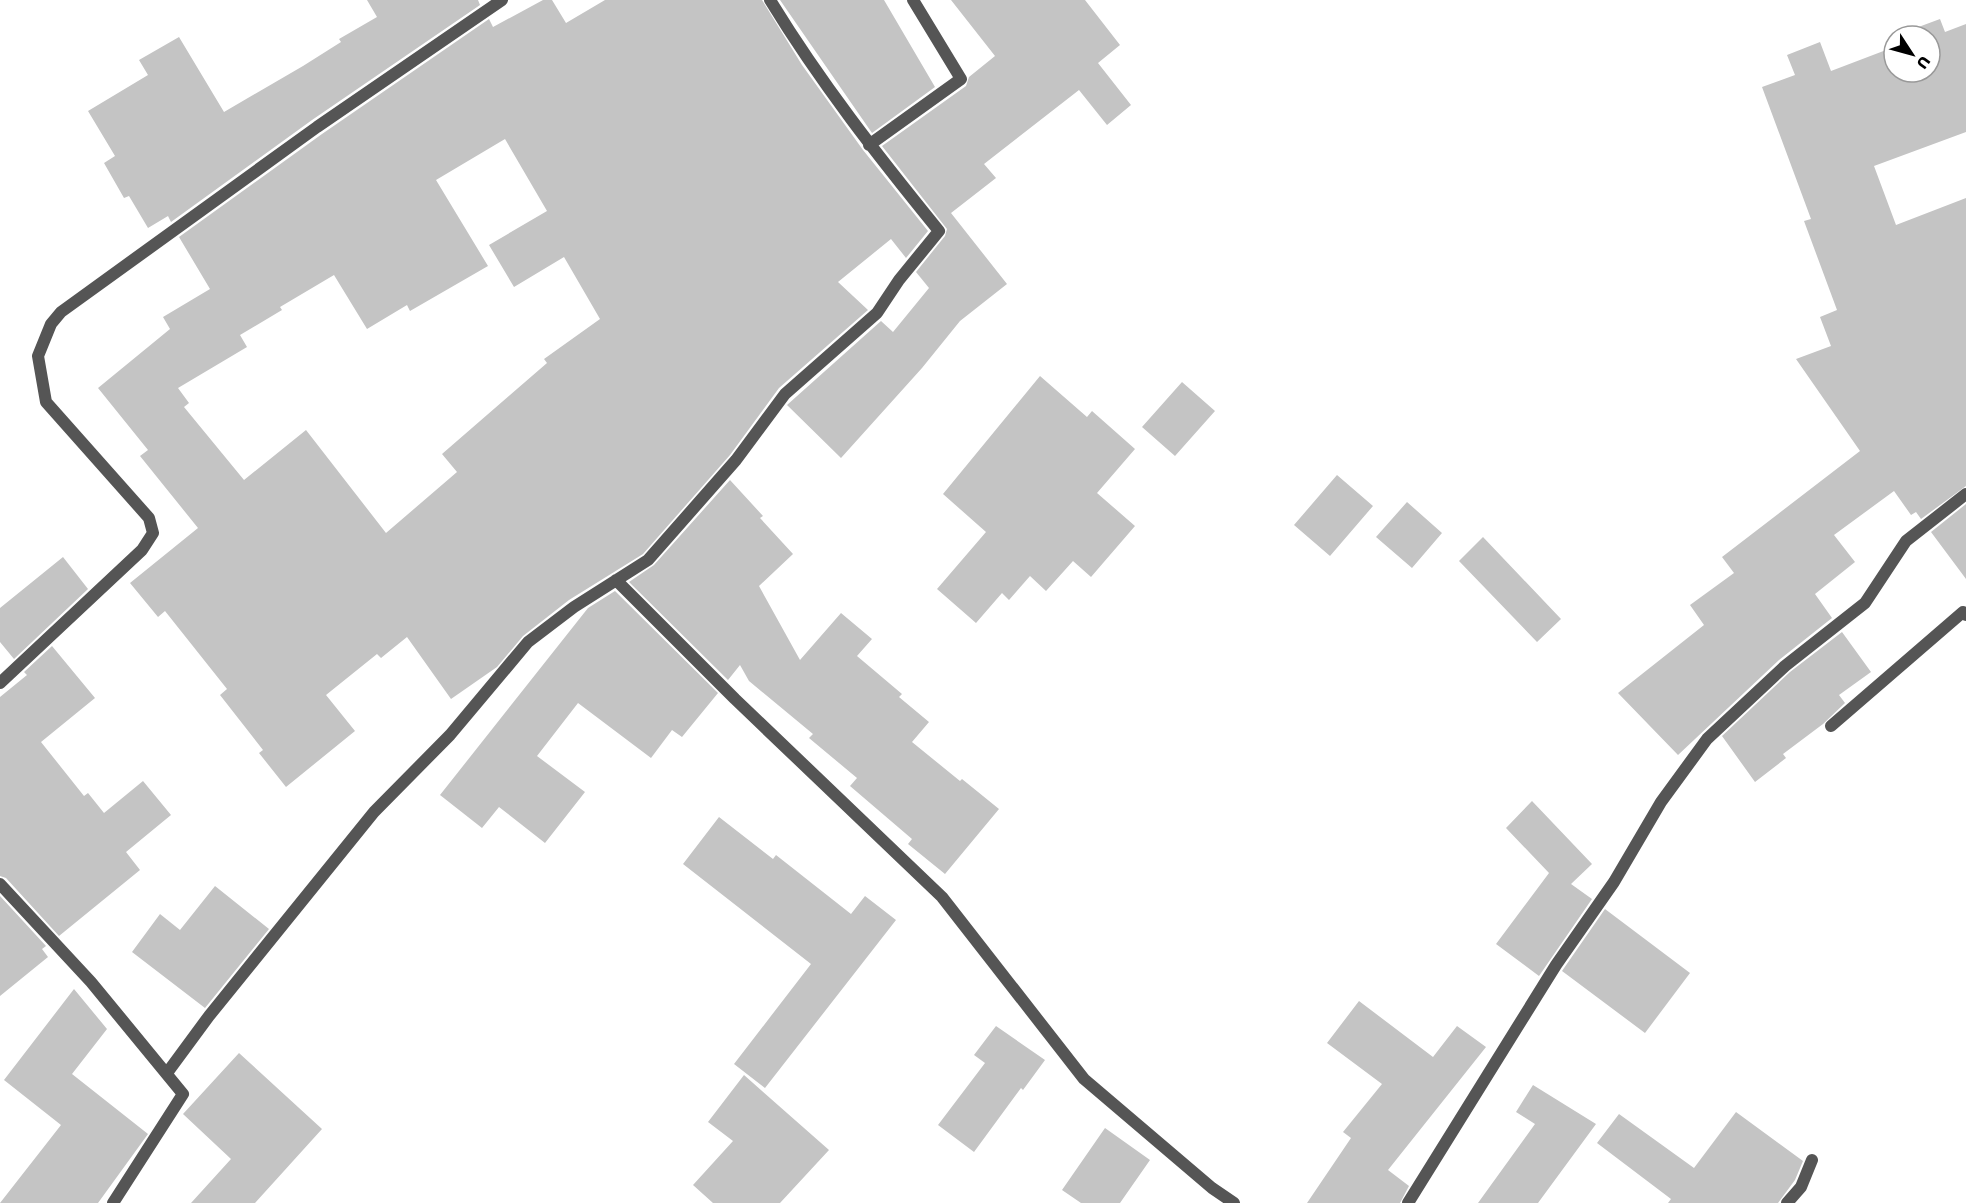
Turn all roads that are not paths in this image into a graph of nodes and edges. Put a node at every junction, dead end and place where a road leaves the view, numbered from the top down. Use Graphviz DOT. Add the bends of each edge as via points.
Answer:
graph roads {
  1 [pos="502,0"];
  2 [pos="770,0"];
  3 [pos="913,0"];
  4 [pos="869,145"];
  5 [pos="1966,494"];
  6 [pos="616,580"];
  7 [pos="1965,612"];
  8 [pos="0,683"];
  9 [pos="1831,726"];
  10 [pos="0,884"];
  11 [pos="167,1073"];
  12 [pos="1812,1160"];
  13 [pos="113,1203"];
  14 [pos="1234,1203"];
  15 [pos="1408,1203"];
  16 [pos="1788,1203"];
  1 -- 8 [label="street" via="307,133 61,312 51,324 38,356 46,402 149,518 153,533 142,550"];
  2 -- 4 [label="street" via="810,64"];
  3 -- 4 [label="street" via="961,79"];
  4 -- 6 [label="street" via="939,231 877,313 784,394 736,460 648,560"];
  5 -- 15 [label="street" via="1906,541 1865,603 1785,666 1707,739 1661,802"];
  6 -- 11 [label="street" via="528,642 450,735 374,812"];
  6 -- 14 [label="street" via="942,897 1084,1079"];
  7 -- 9 [label="street"];
  10 -- 11 [label="street" via="91,982"];
  11 -- 13 [label="street" via="183,1094"];
  12 -- 16 [label="street" via="1801,1187"];
}
